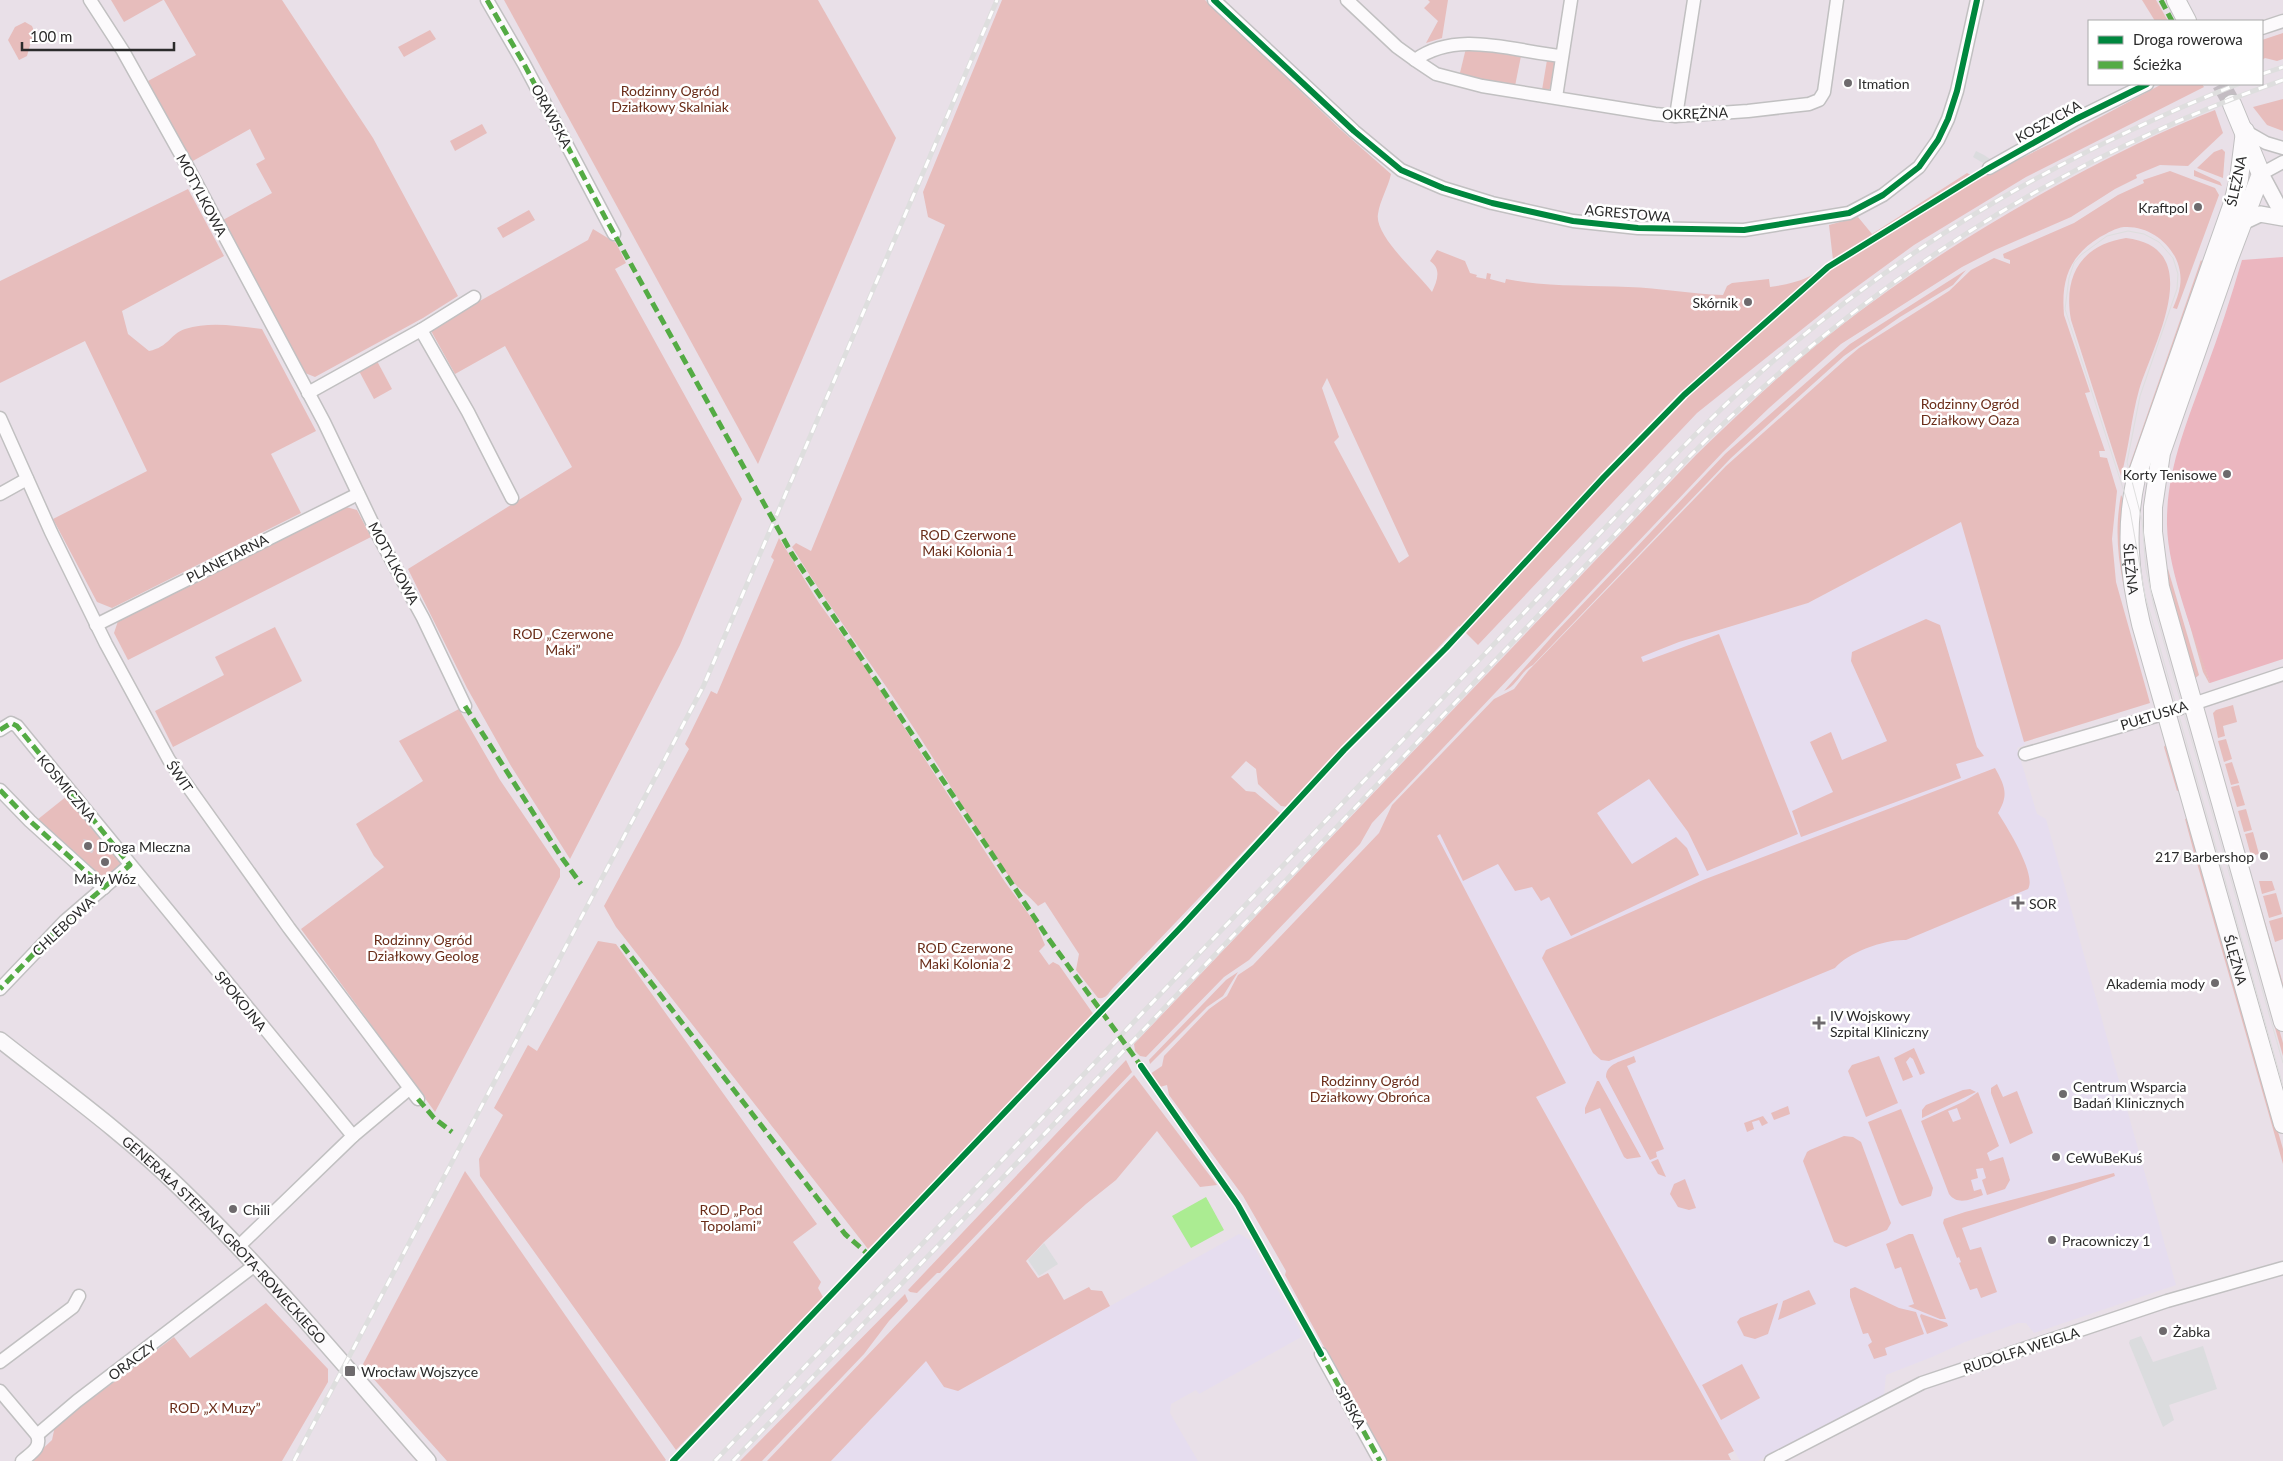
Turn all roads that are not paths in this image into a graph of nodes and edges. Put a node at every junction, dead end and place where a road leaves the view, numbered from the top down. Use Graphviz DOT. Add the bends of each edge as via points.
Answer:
graph roads {
  1 [pos="90,0"];
  2 [pos="487,0"];
  3 [pos="1214,0"];
  4 [pos="1347,0"];
  5 [pos="1571,0"];
  6 [pos="1694,0"];
  7 [pos="1837,0"];
  8 [pos="1977,0"];
  9 [pos="2176,0"];
  10 [pos="2186,20"];
  11 [pos="2283,21"];
  12 [pos="2263,28"];
  13 [pos="1562,56"];
  14 [pos="1415,60"];
  15 [pos="2145,85"];
  16 [pos="1556,97"];
  17 [pos="2232,104"];
  18 [pos="1676,116"];
  19 [pos="2245,131"];
  20 [pos="2283,148"];
  21 [pos="2283,162"];
  22 [pos="1989,168"];
  23 [pos="2262,174"];
  24 [pos="2283,217"];
  25 [pos="2244,222"];
  26 [pos="614,234"];
  27 [pos="474,297"];
  28 [pos="421,330"];
  29 [pos="308,393"];
  30 [pos="0,418"];
  31 [pos="27,479"];
  32 [pos="0,494"];
  33 [pos="358,494"];
  34 [pos="512,498"];
  35 [pos="96,625"];
  36 [pos="2283,674"];
  37 [pos="2193,704"];
  38 [pos="465,706"];
  39 [pos="2166,713"];
  40 [pos="0,730"];
  41 [pos="2025,754"];
  42 [pos="0,790"];
  43 [pos="130,866"];
  44 [pos="104,888"];
  45 [pos="0,989"];
  46 [pos="2283,1022"];
  47 [pos="0,1040"];
  48 [pos="409,1089"];
  49 [pos="418,1099"];
  50 [pos="2283,1124"];
  51 [pos="353,1136"];
  52 [pos="238,1247"];
  53 [pos="255,1265"];
  54 [pos="2283,1268"];
  55 [pos="79,1296"];
  56 [pos="1321,1354"];
  57 [pos="0,1362"];
  58 [pos="0,1392"];
  59 [pos="38,1435"];
  60 [pos="22,1461"];
  61 [pos="428,1461"];
  62 [pos="1380,1461"];
  63 [pos="1770,1461"];
  1 -- 29 [label="street, MOTYLKOWA" via="185,162"];
  2 -- 26 [label="street, ORAWSKA"];
  3 -- 8 [label="street, AGRESTOWA" via="1354,131 1401,170 1443,188 1492,203 1574,221 1638,228 1735,230 1849,213 1883,195 1919,167 1938,140 1948,118"];
  4 -- 14 [label="street, OKRĘŻNA"];
  5 -- 13 [label="street"];
  6 -- 18 [label="street"];
  7 -- 18 [label="street, OKRĘŻNA" via="1824,92 1820,100 1749,111"];
  9 -- 10 [label="main road"];
  11 -- 12 [label="street"];
  13 -- 14 [label="street" via="1460,43 1436,48"];
  13 -- 16 [label="street"];
  14 -- 16 [label="street, OKRĘŻNA" via="1436,74 1451,79"];
  15 -- 22 [label="street, KOSZYCKA"];
  16 -- 18 [label="street, OKRĘŻNA"];
  17 -- 19 [label="main road"];
  19 -- 20 [label="street"];
  19 -- 23 [label="main road, ŚLĘŻNA"];
  19 -- 39 [label="main road, ŚLĘŻNA" via="2233,203 2150,436 2132,499 2128,545 2132,583"];
  21 -- 23 [label="street"];
  23 -- 24 [label="street"];
  23 -- 25 [label="main road, ŚLĘŻNA"];
  24 -- 25 [label="street" via="2260,214"];
  25 -- 37 [label="main road, ŚLĘŻNA" via="2161,453 2154,507 2154,548 2160,587"];
  27 -- 28 [label="street"];
  28 -- 29 [label="street"];
  28 -- 34 [label="street"];
  29 -- 33 [label="street, MOTYLKOWA"];
  30 -- 31 [label="street, ŚWIT"];
  31 -- 32 [label="street"];
  31 -- 35 [label="street, ŚWIT"];
  33 -- 35 [label="street, PLANETARNA"];
  33 -- 38 [label="street, MOTYLKOWA"];
  35 -- 48 [label="street, ŚWIT" via="175,768 283,921"];
  36 -- 37 [label="street, PUŁTUSKA"];
  37 -- 39 [label="street, PUŁTUSKA"];
  37 -- 46 [label="main road, ŚLĘŻNA"];
  39 -- 41 [label="street, PUŁTUSKA"];
  39 -- 50 [label="main road, ŚLĘŻNA"];
  40 -- 43 [label="street, KOSMICZNA" via="11,723 17,726"];
  42 -- 44 [label="street"];
  43 -- 44 [label="street, CHLEBOWA"];
  43 -- 51 [label="street, SPOKOJNA"];
  44 -- 45 [label="street, CHLEBOWA" via="65,921"];
  47 -- 52 [label="street, GENERAŁA STEFANA GROTA-ROWECKIEGO" via="131,1143"];
  48 -- 49 [label="street, ŚWIT"];
  48 -- 51 [label="street"];
  51 -- 52 [label="street"];
  52 -- 53 [label="street, GENERAŁA STEFANA GROTA-ROWECKIEGO"];
  53 -- 59 [label="street, ORACZY" via="77,1401"];
  53 -- 61 [label="street, GENERAŁA STEFANA GROTA-ROWECKIEGO"];
  54 -- 63 [label="street, RUDOLFA WEIGLA" via="2167,1301 1922,1383"];
  55 -- 57 [label="street" via="73,1307"];
  56 -- 62 [label="street, SPISKA"];
  58 -- 59 [label="street"];
  59 -- 60 [label="street, ORACZY" via="40,1442 37,1448"];
}
